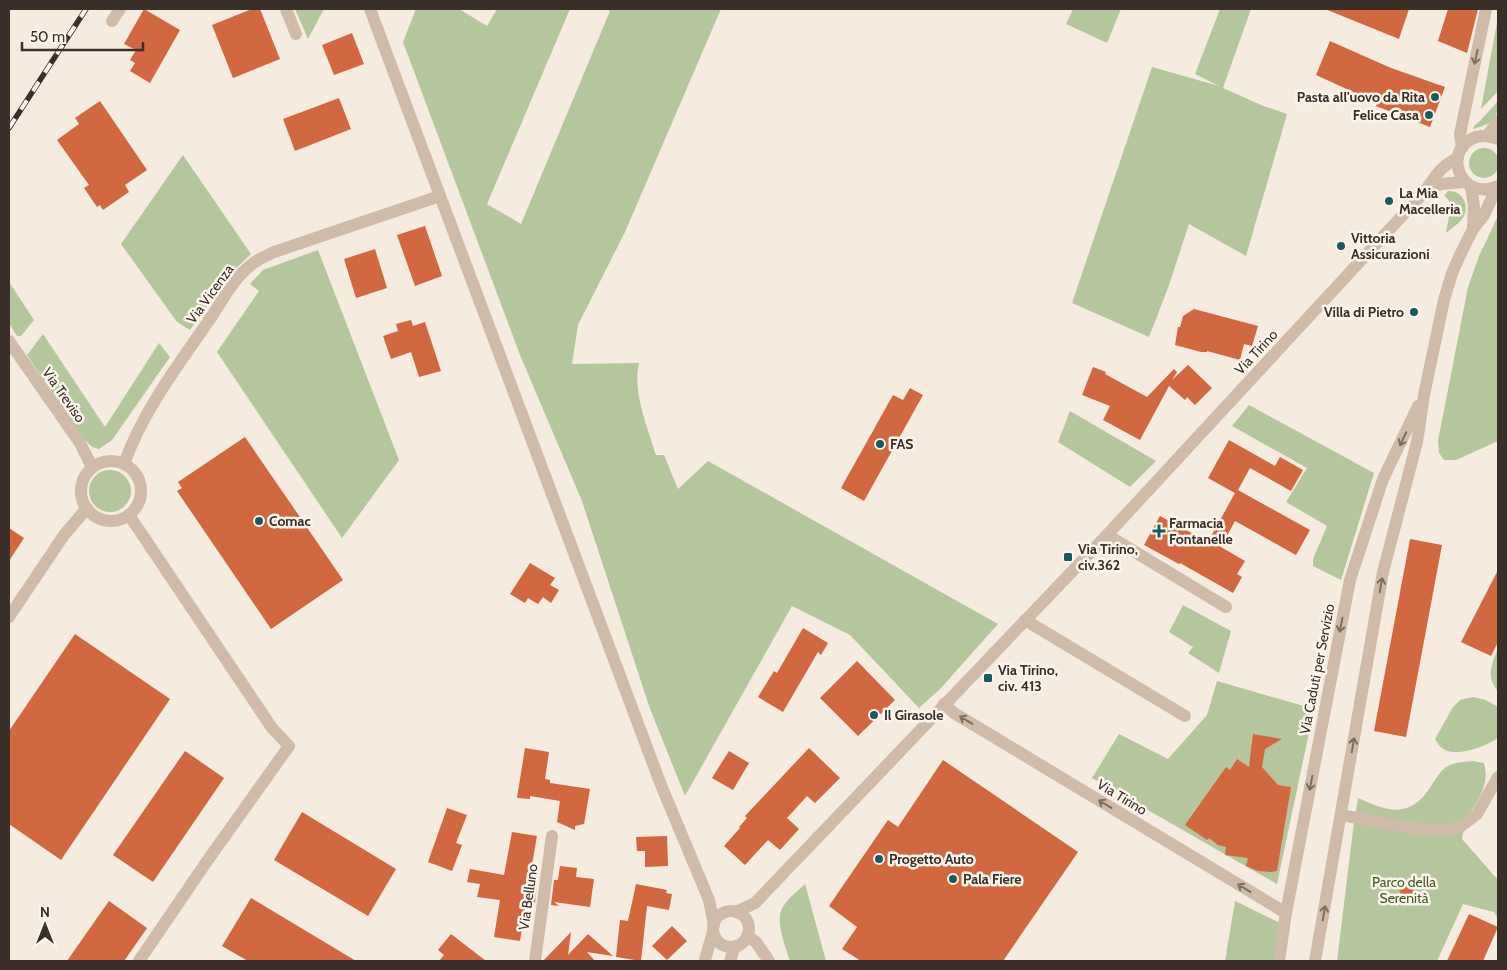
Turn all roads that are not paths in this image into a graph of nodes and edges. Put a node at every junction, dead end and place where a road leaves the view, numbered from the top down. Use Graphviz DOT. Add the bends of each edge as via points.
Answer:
graph roads {
  1 [pos="120,9"];
  2 [pos="286,9"];
  3 [pos="370,9"];
  4 [pos="1486,9"];
  5 [pos="112,22"];
  6 [pos="296,34"];
  7 [pos="1498,121"];
  8 [pos="1492,138"];
  9 [pos="1460,153"];
  10 [pos="1468,184"];
  11 [pos="1498,187"];
  12 [pos="1426,190"];
  13 [pos="440,196"];
  14 [pos="1473,230"];
  15 [pos="9,341"];
  16 [pos="1424,394"];
  17 [pos="124,464"];
  18 [pos="92,467"];
  19 [pos="87,508"];
  20 [pos="129,515"];
  21 [pos="1107,535"];
  22 [pos="1226,607"];
  23 [pos="9,617"];
  24 [pos="1025,620"];
  25 [pos="944,704"];
  26 [pos="1186,716"];
  27 [pos="1498,777"];
  28 [pos="1341,815"];
  29 [pos="552,836"];
  30 [pos="709,900"];
  31 [pos="755,902"];
  32 [pos="733,912"];
  33 [pos="1286,913"];
  34 [pos="747,921"];
  35 [pos="714,928"];
  36 [pos="747,936"];
  37 [pos="729,946"];
  38 [pos="139,961"];
  39 [pos="535,961"];
  40 [pos="704,961"];
  41 [pos="730,961"];
  42 [pos="769,961"];
  43 [pos="1279,961"];
  44 [pos="1315,961"];
  1 -- 5 [label="street"];
  2 -- 6 [label="street"];
  3 -- 13 [label="street"];
  4 -- 9 [label="street, Via Caduti per Servizio, one-way" via="1460,134"];
  7 -- 8 [label="street"];
  8 -- 9 [label="street, Via Tirino" via="1473,138"];
  9 -- 10 [label="street, Via Caduti per Servizio" via="1457,166"];
  9 -- 12 [label="street, Via Tirino" via="1438,172"];
  10 -- 11 [label="street" via="1480,190"];
  10 -- 12 [label="street" via="1442,184"];
  10 -- 14 [label="street, Via Caduti per Servizio" via="1474,206"];
  11 -- 14 [label="street, Via Caduti per Servizio"];
  12 -- 21 [label="street, Via Tirino"];
  13 -- 17 [label="street, Via Vicenza" via="274,252 250,265 138,428"];
  13 -- 30 [label="street" via="658,778"];
  14 -- 16 [label="street, Via Caduti per Servizio" via="1452,273"];
  15 -- 18 [label="street, Via Treviso" via="80,443"];
  28 -- 16 [label="street, Via Caduti per Servizio, one-way" via="1383,572 1417,442"];
  16 -- 33 [label="street, Via Caduti per Servizio, one-way" via="1384,479 1350,580"];
  17 -- 18 [label="street" via="108,461"];
  17 -- 20 [label="street" via="137,476 140,484 139,501"];
  18 -- 19 [label="street" via="82,482 81,491"];
  19 -- 20 [label="street" via="102,520 120,520"];
  19 -- 23 [label="street" via="64,535"];
  20 -- 38 [label="street" via="272,728 289,746"];
  21 -- 22 [label="street"];
  21 -- 24 [label="street, Via Tirino"];
  24 -- 25 [label="street, Via Tirino"];
  24 -- 26 [label="street"];
  25 -- 31 [label="street, Via Tirino"];
  33 -- 25 [label="street, Via Tirino, one-way"];
  27 -- 28 [label="street" via="1477,814 1460,827 1417,829"];
  44 -- 28 [label="street, Via Caduti per Servizio, one-way"];
  29 -- 39 [label="street, Via Belluno"];
  30 -- 32 [label="street"];
  30 -- 35 [label="street"];
  31 -- 32 [label="street, Via Tirino"];
  31 -- 34 [label="street, Via Tirino"];
  32 -- 34 [label="street"];
  32 -- 35 [label="street" via="720,916"];
  33 -- 43 [label="street, Via Caduti per Servizio"];
  34 -- 36 [label="street"];
  35 -- 37 [label="street" via="718,942"];
  35 -- 40 [label="street"];
  36 -- 37 [label="street" via="744,941"];
  36 -- 42 [label="street" via="756,942"];
  37 -- 40 [label="street"];
  37 -- 41 [label="street"];
}
